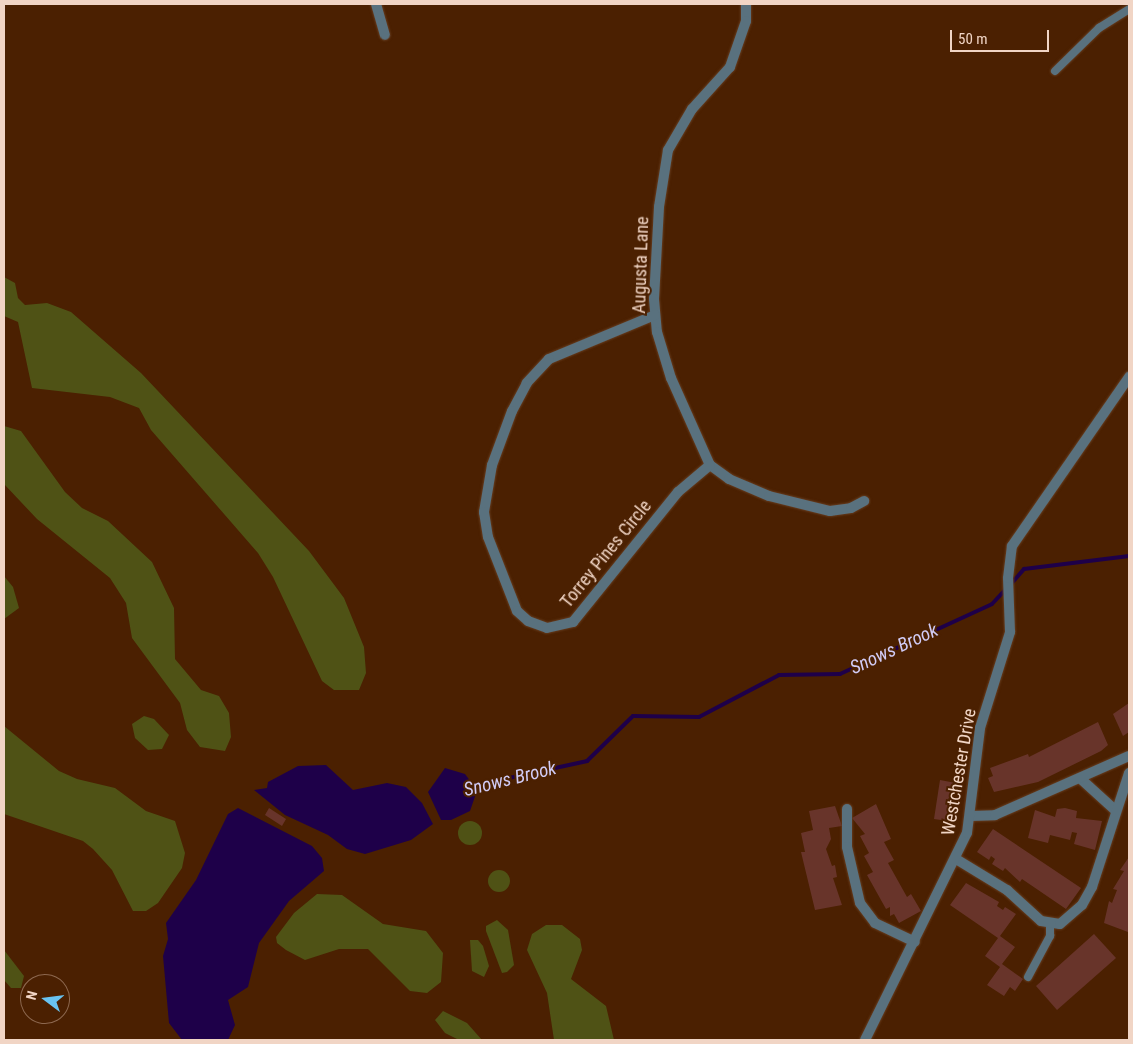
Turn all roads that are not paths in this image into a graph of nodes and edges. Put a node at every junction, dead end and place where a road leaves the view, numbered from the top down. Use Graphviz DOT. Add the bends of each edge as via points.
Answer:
graph roads {
  1 [pos="376,4"];
  2 [pos="746,4"];
  3 [pos="1129,9"];
  4 [pos="385,35"];
  5 [pos="1055,71"];
  6 [pos="655,315"];
  7 [pos="1129,377"];
  8 [pos="710,465"];
  9 [pos="864,501"];
  10 [pos="1129,756"];
  11 [pos="1129,773"];
  12 [pos="1082,780"];
  13 [pos="847,809"];
  14 [pos="1115,810"];
  15 [pos="971,816"];
  16 [pos="956,859"];
  17 [pos="1050,924"];
  18 [pos="915,942"];
  19 [pos="1028,977"];
  20 [pos="865,1040"];
  1 -- 4 [label="street"];
  2 -- 6 [label="street, Augusta Lane" via="746,21 730,67 692,108 668,150 659,207"];
  3 -- 5 [label="lane" via="1099,28"];
  6 -- 8 [label="street, Augusta Lane" via="671,378"];
  6 -- 8 [label="street, Torrey Pines Circle" via="549,359 527,383 512,411 492,465 484,512 488,537 517,611 528,621 547,628 573,622 678,492"];
  7 -- 15 [label="street, Westchester Drive" via="1069,468 1024,524 1009,555 1010,632 980,728"];
  8 -- 9 [label="street" via="729,479 763,493 830,510 851,508"];
  10 -- 12 [label="street"];
  11 -- 14 [label="street"];
  12 -- 14 [label="street"];
  12 -- 15 [label="street" via="994,815"];
  13 -- 18 [label="street" via="847,847 860,904 875,923"];
  14 -- 17 [label="street" via="1082,905 1065,921"];
  15 -- 16 [label="street, Westchester Drive"];
  16 -- 17 [label="street" via="1007,890 1041,921"];
  16 -- 18 [label="street, Westchester Drive"];
  17 -- 19 [label="lane" via="1050,936"];
  18 -- 20 [label="street, Westchester Drive"];
}
